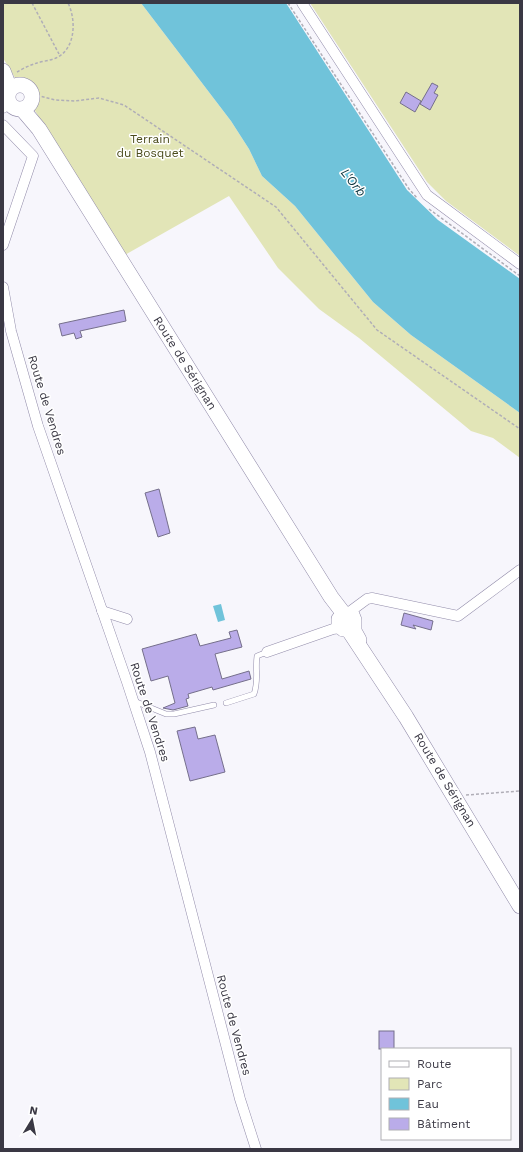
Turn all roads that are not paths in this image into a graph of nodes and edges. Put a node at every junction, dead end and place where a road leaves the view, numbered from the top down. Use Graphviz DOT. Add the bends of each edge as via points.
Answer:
graph roads {
  1 [pos="302,3"];
  2 [pos="13,96"];
  3 [pos="3,126"];
  4 [pos="3,245"];
  5 [pos="520,264"];
  6 [pos="3,287"];
  7 [pos="520,570"];
  8 [pos="102,610"];
  9 [pos="127,619"];
  10 [pos="346,620"];
  11 [pos="267,652"];
  12 [pos="133,700"];
  13 [pos="226,703"];
  14 [pos="214,705"];
  15 [pos="520,906"];
  16 [pos="256,1149"];
  1 -- 5 [label="street" via="427,195"];
  2 -- 10 [label="main road, Route de Sérignan" via="39,129"];
  3 -- 4 [label="street" via="33,156"];
  6 -- 8 [label="street, Route de Vendres" via="11,331 38,426"];
  7 -- 10 [label="street" via="458,616 372,598 367,599"];
  8 -- 9 [label="street"];
  8 -- 12 [label="street, Route de Vendres"];
  10 -- 11 [label="street"];
  10 -- 15 [label="main road, Route de Sérignan"];
  11 -- 13 [label="lane" via="257,656 258,676 254,694"];
  12 -- 14 [label="lane" via="166,714"];
  12 -- 16 [label="street, Route de Vendres" via="150,752 240,1099"];
}
